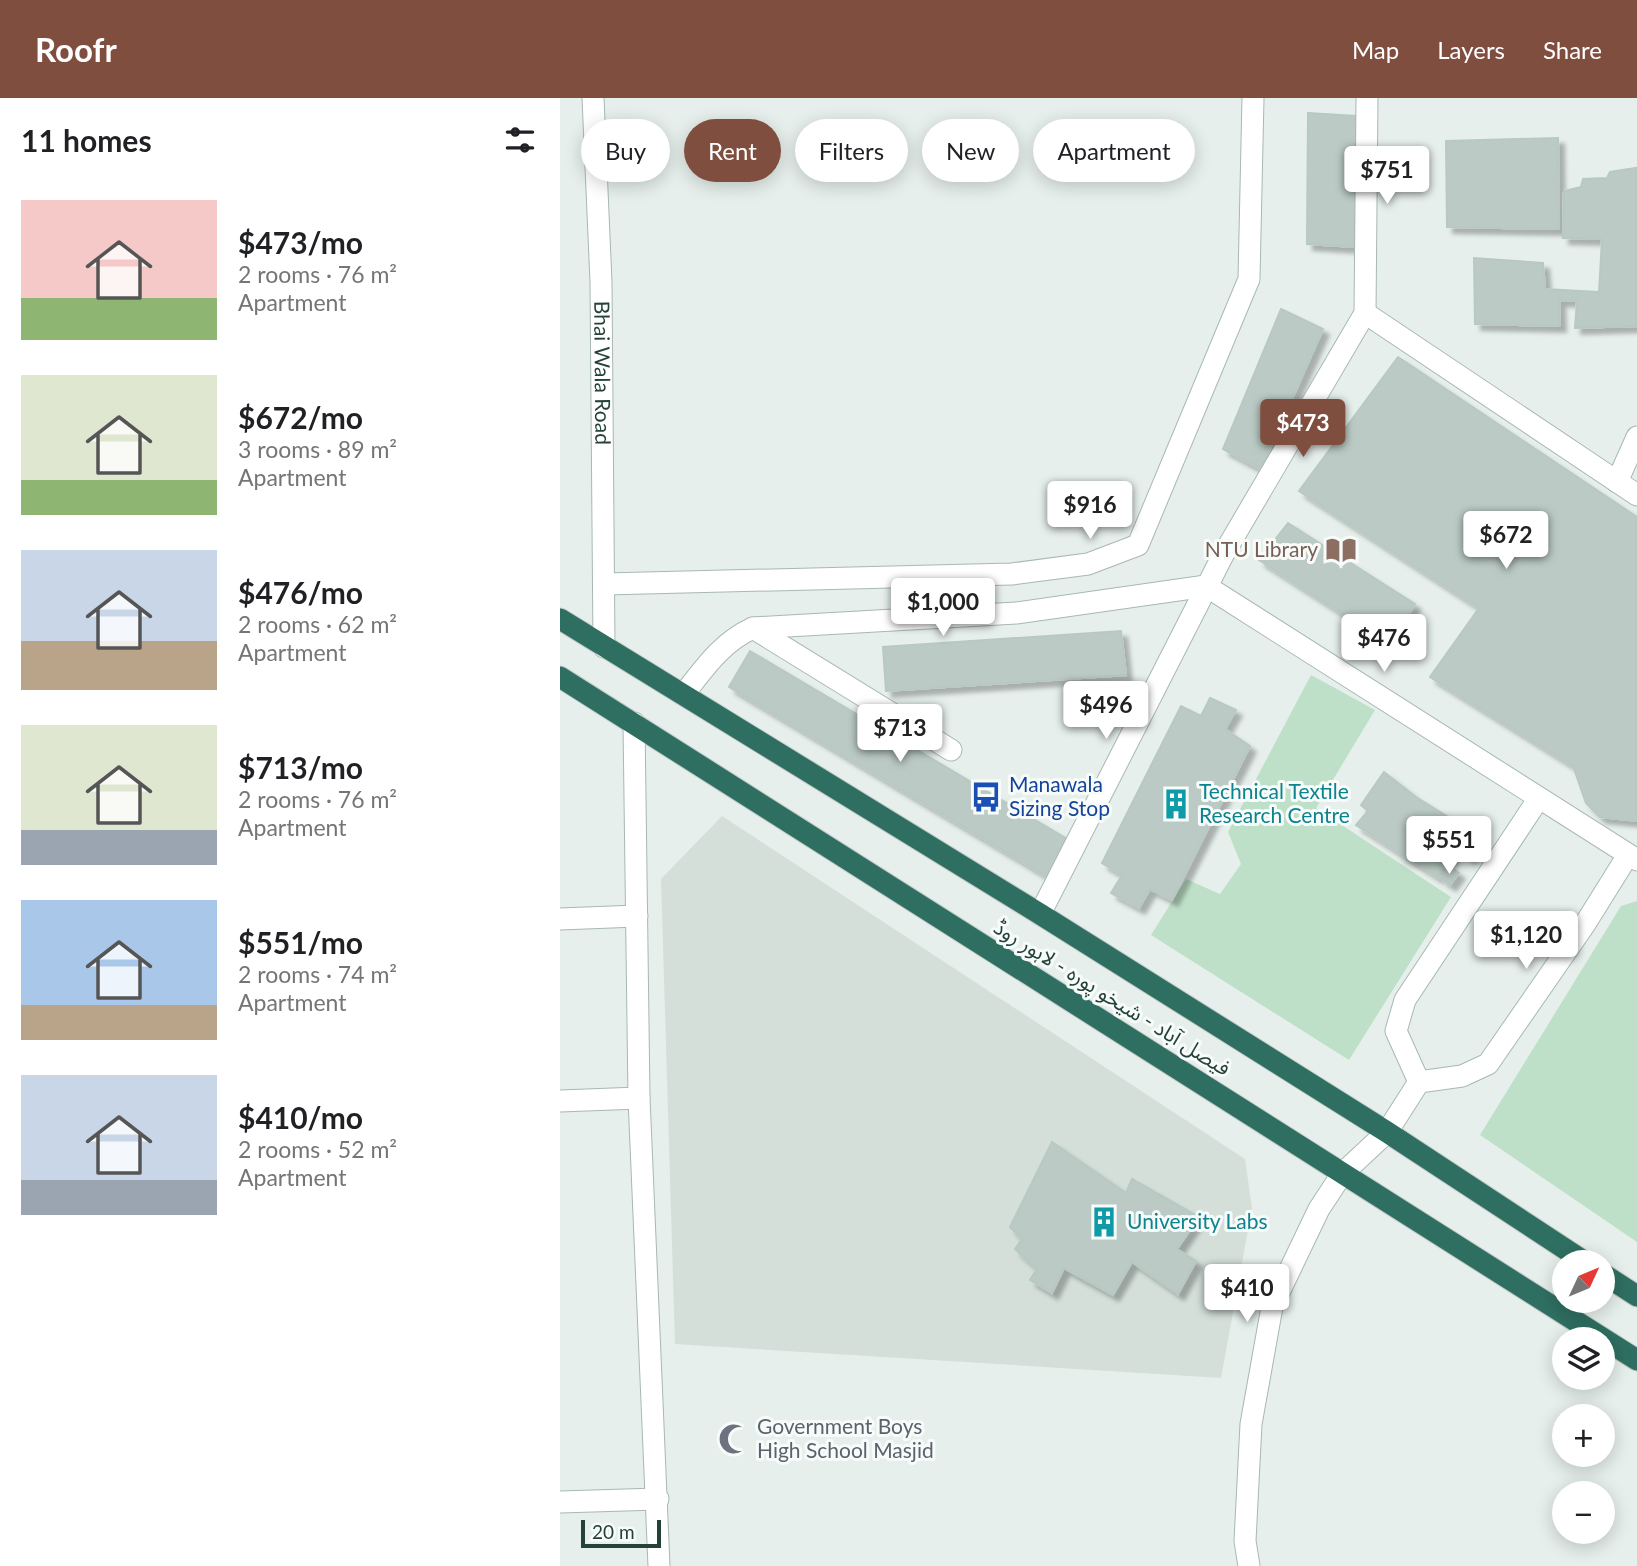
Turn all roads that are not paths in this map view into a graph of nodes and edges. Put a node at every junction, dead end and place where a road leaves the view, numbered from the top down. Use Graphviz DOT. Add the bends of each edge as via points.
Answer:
graph roads {
  1 [pos="593,98"];
  2 [pos="1253,98"];
  3 [pos="1367,98"];
  4 [pos="1365,313"];
  5 [pos="1637,437"];
  6 [pos="1617,482"];
  7 [pos="1637,495"];
  8 [pos="605,584"];
  9 [pos="1206,586"];
  10 [pos="560,619"];
  11 [pos="753,628"];
  12 [pos="604,647"];
  13 [pos="560,677"];
  14 [pos="684,694"];
  15 [pos="634,723"];
  16 [pos="951,750"];
  17 [pos="1539,798"];
  18 [pos="1632,857"];
  19 [pos="1040,914"];
  20 [pos="637,916"];
  21 [pos="560,919"];
  22 [pos="1419,1082"];
  23 [pos="639,1098"];
  24 [pos="560,1101"];
  25 [pos="1387,1132"];
  26 [pos="1342,1174"];
  27 [pos="1567,1250"];
  28 [pos="1615,1282"];
  29 [pos="1637,1296"];
  30 [pos="1637,1360"];
  31 [pos="657,1499"];
  32 [pos="560,1502"];
  33 [pos="659,1566"];
  34 [pos="1248,1566"];
  1 -- 8 [label="street, Bhai Wala Road"];
  2 -- 8 [label="street" via="1249,279 1138,545 1088,564 1012,573"];
  3 -- 4 [label="street"];
  4 -- 6 [label="street"];
  4 -- 9 [label="street"];
  5 -- 6 [label="street"];
  6 -- 7 [label="street"];
  8 -- 12 [label="street, Bhai Wala Road"];
  9 -- 11 [label="street" via="1016,613"];
  9 -- 17 [label="street"];
  9 -- 19 [label="street"];
  10 -- 12 [label="highway, فیصل آباد - شیخو پورہ - لاہور روڈ"];
  11 -- 14 [label="street" via="714,655"];
  11 -- 16 [label="street"];
  12 -- 14 [label="highway, فیصل آباد - شیخو پورہ - لاہور روڈ"];
  13 -- 15 [label="highway, فیصل آباد - شیخو پورہ - لاہور روڈ"];
  14 -- 19 [label="highway, فیصل آباد - شیخو پورہ - لاہور روڈ"];
  15 -- 20 [label="street"];
  15 -- 26 [label="highway, فیصل آباد - شیخو پورہ - لاہور روڈ"];
  17 -- 18 [label="street"];
  17 -- 22 [label="street" via="1405,1000 1396,1031"];
  18 -- 22 [label="street" via="1488,1063 1462,1076"];
  19 -- 25 [label="highway, فیصل آباد - شیخو پورہ - لاہور روڈ"];
  20 -- 21 [label="street"];
  20 -- 23 [label="street"];
  22 -- 25 [label="street"];
  23 -- 24 [label="street"];
  23 -- 31 [label="street"];
  25 -- 26 [label="street"];
  25 -- 27 [label="highway, فیصل آباد - شیخو پورہ - لاہور روڈ"];
  26 -- 30 [label="highway, فیصل آباد - شیخو پورہ - لاہور روڈ"];
  26 -- 34 [label="street" via="1318,1209 1272,1307 1251,1424 1245,1541"];
  28 -- 29 [label="highway"];
  31 -- 32 [label="street"];
  31 -- 33 [label="street"];
}
